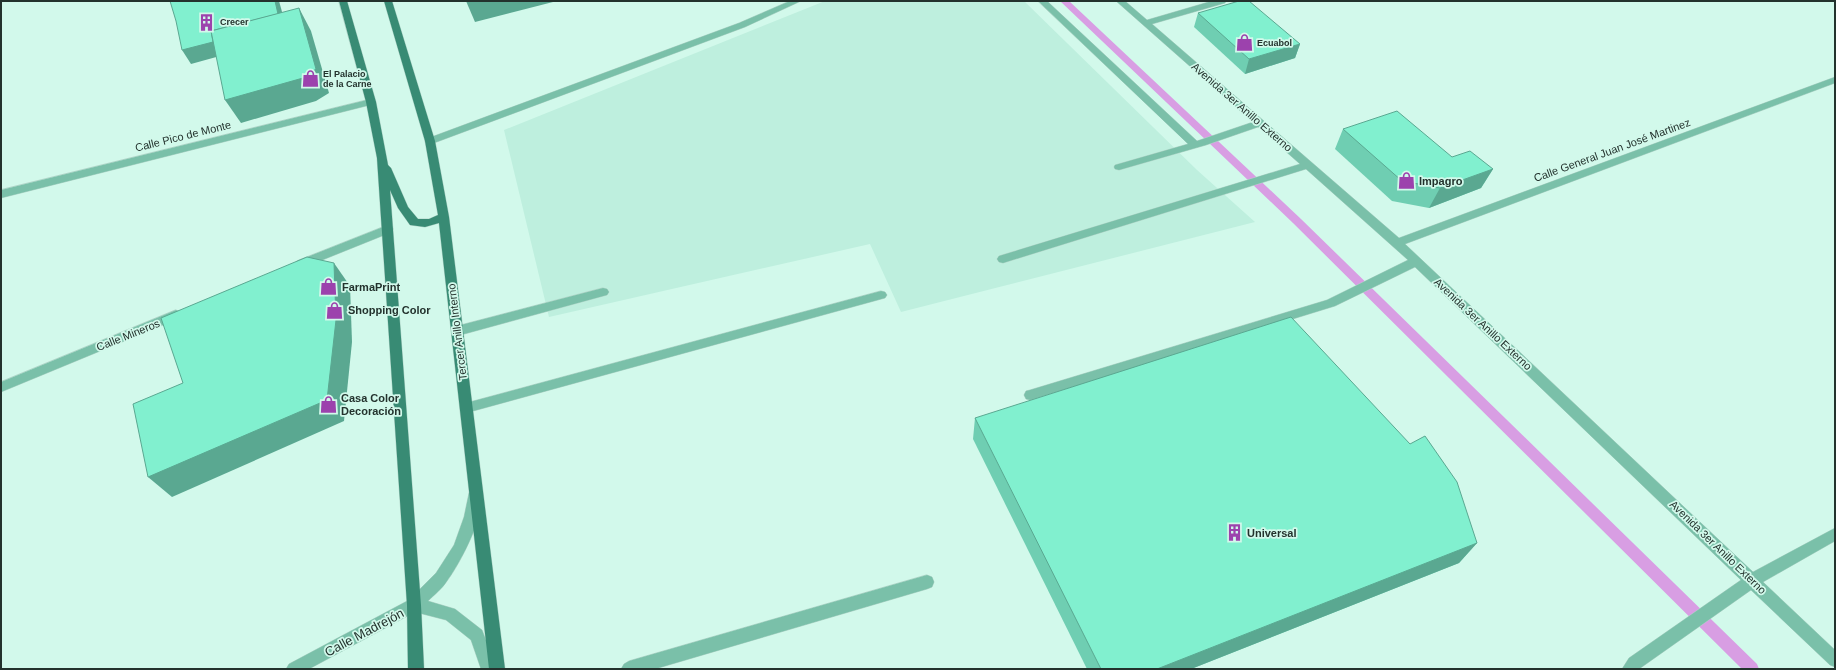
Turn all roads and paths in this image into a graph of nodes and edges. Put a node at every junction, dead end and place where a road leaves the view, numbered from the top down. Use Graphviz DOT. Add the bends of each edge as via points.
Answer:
graph roads {
  1 [pos="343,1"];
  2 [pos="388,1"];
  3 [pos="797,1"];
  4 [pos="1042,1"];
  5 [pos="1120,1"];
  6 [pos="1222,1"];
  7 [pos="1145,22"];
  8 [pos="1835,80"];
  9 [pos="372,102"];
  10 [pos="1261,123"];
  11 [pos="430,141"];
  12 [pos="1198,144"];
  13 [pos="382,158"];
  14 [pos="1308,165"];
  15 [pos="1119,168"];
  16 [pos="1,194"];
  17 [pos="444,217"];
  18 [pos="388,228"];
  19 [pos="1398,243"];
  20 [pos="1003,259"];
  21 [pos="1417,261"];
  22 [pos="293,267"];
  23 [pos="604,292"];
  24 [pos="880,295"];
  25 [pos="184,312"];
  26 [pos="457,331"];
  27 [pos="1,387"];
  28 [pos="1030,395"];
  29 [pos="466,408"];
  30 [pos="476,486"];
  31 [pos="1835,534"];
  32 [pos="1753,580"];
  33 [pos="927,582"];
  34 [pos="414,606"];
  35 [pos="1835,660"];
  36 [pos="294,669"];
  37 [pos="416,669"];
  38 [pos="489,669"];
  39 [pos="497,669"];
  40 [pos="628,669"];
  41 [pos="1630,669"];
  1 -- 9 [label="main road"];
  2 -- 11 [label="main road, Tercer Anillo Interno"];
  3 -- 11 [label="street" via="742,25"];
  4 -- 12 [label="street"];
  5 -- 7 [label="street, Avenida 3er Anillo Externo"];
  6 -- 7 [label="street"];
  7 -- 10 [label="street, Avenida 3er Anillo Externo"];
  8 -- 19 [label="street, Calle General Juan José Martinez"];
  9 -- 13 [label="main road"];
  9 -- 16 [label="street, Calle Pico de Monte"];
  10 -- 12 [label="street"];
  10 -- 14 [label="street, Avenida 3er Anillo Externo"];
  11 -- 17 [label="main road, Tercer Anillo Interno"];
  12 -- 15 [label="street"];
  13 -- 17 [label="main road" via="404,208 414,222 422,224"];
  13 -- 18 [label="main road"];
  14 -- 19 [label="street, Avenida 3er Anillo Externo"];
  14 -- 20 [label="street"];
  17 -- 26 [label="main road, Tercer Anillo Interno"];
  18 -- 22 [label="street"];
  18 -- 34 [label="main road"];
  19 -- 21 [label="street, Avenida 3er Anillo Externo"];
  21 -- 28 [label="street" via="1331,303"];
  21 -- 32 [label="street, Avenida 3er Anillo Externo"];
  23 -- 26 [label="street"];
  24 -- 29 [label="street"];
  25 -- 27 [label="street, Calle Mineros"];
  26 -- 29 [label="main road, Tercer Anillo Interno"];
  29 -- 30 [label="main road, Tercer Anillo Interno"];
  30 -- 34 [label="street, Calle Madrejón" via="471,518 460,548 441,578"];
  30 -- 39 [label="main road, Tercer Anillo Interno"];
  31 -- 32 [label="street"];
  32 -- 35 [label="street, Avenida 3er Anillo Externo"];
  32 -- 41 [label="street" via="1634,663"];
  33 -- 40 [label="street"];
  34 -- 36 [label="street, Calle Madrejón"];
  34 -- 37 [label="main road"];
  34 -- 38 [label="street, Calle Madrejón" via="450,614 477,635"];
}
